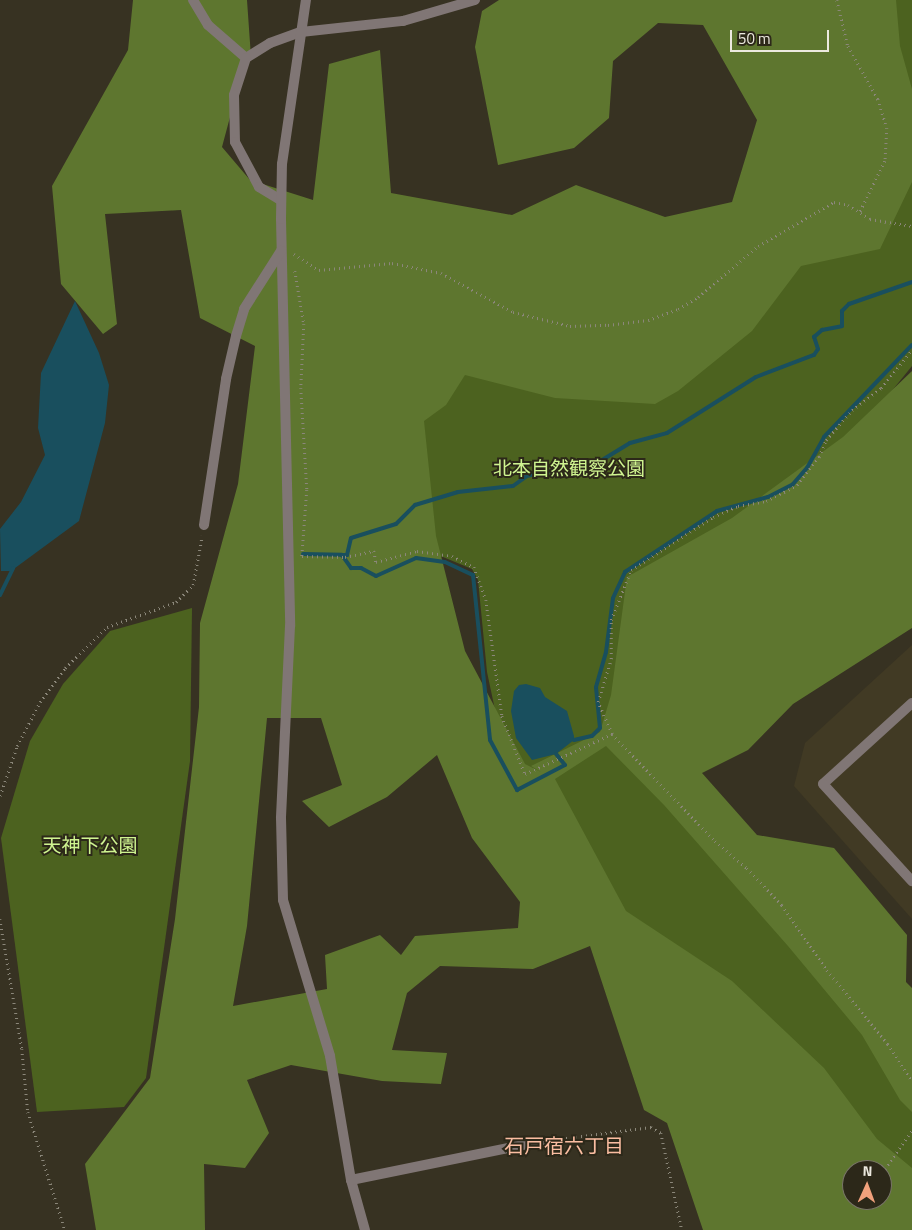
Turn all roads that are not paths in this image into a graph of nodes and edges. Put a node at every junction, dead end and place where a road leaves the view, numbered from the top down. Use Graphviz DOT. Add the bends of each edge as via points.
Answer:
graph roads {
  1 [pos="193,0"];
  2 [pos="306,0"];
  3 [pos="475,0"];
  4 [pos="301,32"];
  5 [pos="246,58"];
  6 [pos="280,199"];
  7 [pos="281,251"];
  8 [pos="204,525"];
  9 [pos="912,703"];
  10 [pos="912,881"];
  11 [pos="542,1141"];
  12 [pos="351,1180"];
  13 [pos="365,1230"];
  1 -- 5 [label="street" via="208,25"];
  2 -- 4 [label="street"];
  3 -- 4 [label="street" via="403,21"];
  4 -- 5 [label="street" via="270,43"];
  4 -- 6 [label="street"];
  5 -- 6 [label="street" via="234,95 235,142 259,187"];
  6 -- 7 [label="street"];
  7 -- 8 [label="street" via="244,309 236,336 226,379"];
  7 -- 12 [label="street" via="290,626 281,818 283,900 330,1056"];
  9 -- 10 [label="street" via="823,784"];
  11 -- 12 [label="street"];
  12 -- 13 [label="street"];
}
